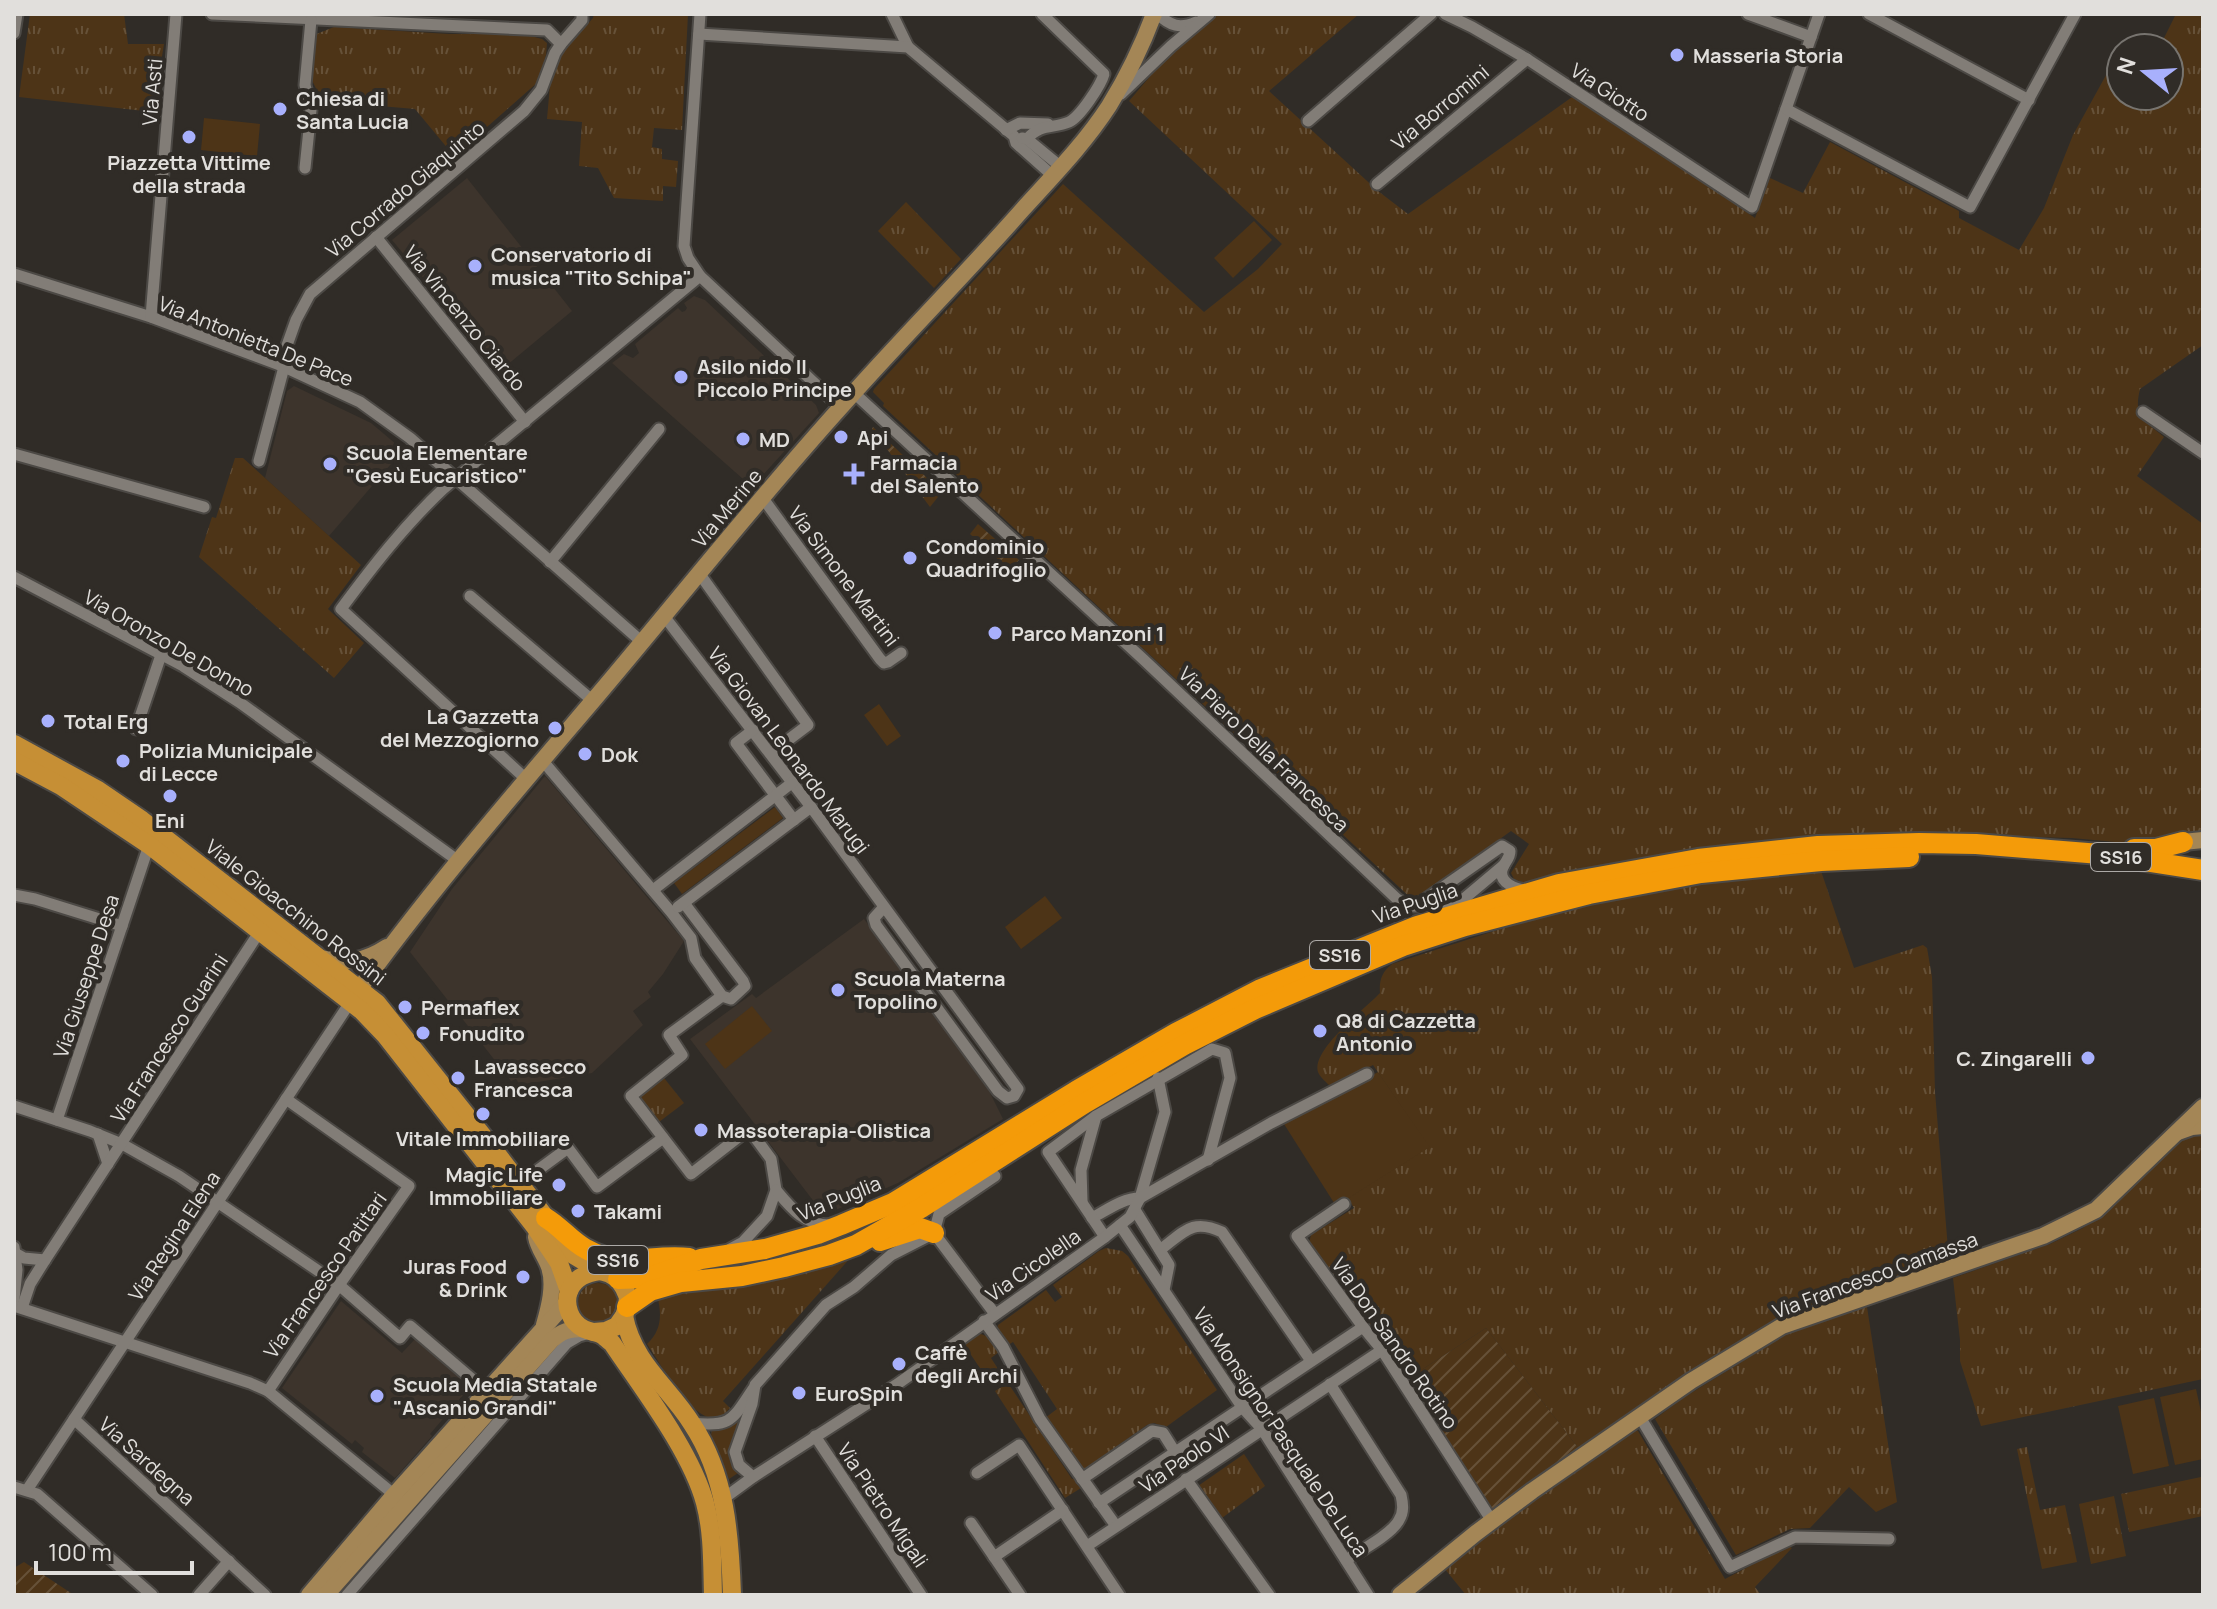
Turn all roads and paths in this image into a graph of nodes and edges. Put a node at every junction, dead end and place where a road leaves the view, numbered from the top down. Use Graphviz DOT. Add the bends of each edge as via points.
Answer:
graph roads {
  1 [pos="17,14"];
  2 [pos="176,14"];
  3 [pos="212,14"];
  4 [pos="700,14"];
  5 [pos="892,14"];
  6 [pos="1042,14"];
  7 [pos="1156,14"];
  8 [pos="1431,14"];
  9 [pos="1445,14"];
  10 [pos="1748,14"];
  11 [pos="1819,14"];
  12 [pos="1869,14"];
  13 [pos="2075,14"];
  14 [pos="1207,16"];
  15 [pos="582,17"];
  16 [pos="327,18"];
  17 [pos="311,20"];
  18 [pos="14,33"];
  19 [pos="699,34"];
  20 [pos="1811,37"];
  21 [pos="561,44"];
  22 [pos="908,47"];
  23 [pos="1527,59"];
  24 [pos="2029,100"];
  25 [pos="1107,109"];
  26 [pos="1786,109"];
  27 [pos="1308,121"];
  28 [pos="1052,124"];
  29 [pos="1010,133"];
  30 [pos="1027,139"];
  31 [pos="305,168"];
  32 [pos="1057,171"];
  33 [pos="1377,184"];
  34 [pos="376,237"];
  35 [pos="14,274"];
  36 [pos="700,276"];
  37 [pos="151,317"];
  38 [pos="282,366"];
  39 [pos="853,392"];
  40 [pos="840,407"];
  41 [pos="2143,412"];
  42 [pos="525,422"];
  43 [pos="659,429"];
  44 [pos="2203,453"];
  45 [pos="14,454"];
  46 [pos="259,461"];
  47 [pos="456,479"];
  48 [pos="762,497"];
  49 [pos="204,507"];
  50 [pos="550,562"];
  51 [pos="699,573"];
  52 [pos="14,577"];
  53 [pos="470,596"];
  54 [pos="664,616"];
  55 [pos="642,642"];
  56 [pos="901,653"];
  57 [pos="161,655"];
  58 [pos="593,701"];
  59 [pos="136,729"];
  60 [pos="753,730"];
  61 [pos="14,744"];
  62 [pos="771,753"];
  63 [pos="542,760"];
  64 [pos="14,761"];
  65 [pos="526,779"];
  66 [pos="793,782"];
  67 [pos="775,795"];
  68 [pos="811,807"];
  69 [pos="794,820"];
  70 [pos="2193,841"];
  71 [pos="149,845"];
  72 [pos="2038,848"];
  73 [pos="457,860"];
  74 [pos="1504,865"];
  75 [pos="2203,870"];
  76 [pos="2203,883"];
  77 [pos="1559,884"];
  78 [pos="653,890"];
  79 [pos="14,895"];
  80 [pos="684,903"];
  81 [pos="884,907"];
  82 [pos="671,912"];
  83 [pos="122,926"];
  84 [pos="1417,926"];
  85 [pos="260,931"];
  86 [pos="391,944"];
  87 [pos="321,958"];
  88 [pos="939,982"];
  89 [pos="925,991"];
  90 [pos="355,995"];
  91 [pos="722,996"];
  92 [pos="1367,1074"];
  93 [pos="1158,1078"];
  94 [pos="286,1099"];
  95 [pos="15,1107"];
  96 [pos="2203,1107"];
  97 [pos="1096,1116"];
  98 [pos="57,1120"];
  99 [pos="2203,1126"];
  100 [pos="98,1134"];
  101 [pos="2173,1134"];
  102 [pos="663,1138"];
  103 [pos="122,1144"];
  104 [pos="1208,1160"];
  105 [pos="108,1164"];
  106 [pos="995,1176"];
  107 [pos="519,1184"];
  108 [pos="776,1190"];
  109 [pos="1140,1198"];
  110 [pos="218,1201"];
  111 [pos="1122,1202"];
  112 [pos="1082,1204"];
  113 [pos="1344,1204"];
  114 [pos="1128,1217"];
  115 [pos="1092,1218"];
  116 [pos="541,1222"];
  117 [pos="841,1225"];
  118 [pos="934,1233"];
  119 [pos="1105,1237"];
  120 [pos="856,1245"];
  121 [pos="14,1247"];
  122 [pos="1160,1250"];
  123 [pos="15,1253"];
  124 [pos="708,1258"];
  125 [pos="45,1260"];
  126 [pos="609,1275"];
  127 [pos="339,1285"];
  128 [pos="1164,1290"];
  129 [pos="568,1296"];
  130 [pos="17,1304"];
  131 [pos="626,1312"];
  132 [pos="995,1314"];
  133 [pos="984,1321"];
  134 [pos="543,1327"];
  135 [pos="1363,1327"];
  136 [pos="589,1330"];
  137 [pos="125,1342"];
  138 [pos="1382,1350"];
  139 [pos="1311,1361"];
  140 [pos="473,1380"];
  141 [pos="1330,1384"];
  142 [pos="755,1385"];
  143 [pos="268,1391"];
  144 [pos="1242,1407"];
  145 [pos="1640,1417"];
  146 [pos="74,1419"];
  147 [pos="692,1423"];
  148 [pos="1262,1429"];
  149 [pos="815,1436"];
  150 [pos="1175,1452"];
  151 [pos="977,1473"];
  152 [pos="753,1477"];
  153 [pos="1082,1479"];
  154 [pos="1186,1479"];
  155 [pos="14,1487"];
  156 [pos="27,1490"];
  157 [pos="723,1499"];
  158 [pos="400,1500"];
  159 [pos="1099,1503"];
  160 [pos="1063,1510"];
  161 [pos="1492,1521"];
  162 [pos="971,1523"];
  163 [pos="1116,1526"];
  164 [pos="1889,1539"];
  165 [pos="1087,1546"];
  166 [pos="994,1557"];
  167 [pos="1346,1560"];
  168 [pos="229,1561"];
  169 [pos="1263,1592"];
  170 [pos="152,1595"];
  171 [pos="199,1595"];
  172 [pos="265,1595"];
  173 [pos="309,1595"];
  174 [pos="326,1595"];
  175 [pos="347,1595"];
  176 [pos="713,1595"];
  177 [pos="732,1595"];
  178 [pos="921,1595"];
  179 [pos="1020,1595"];
  180 [pos="1119,1595"];
  181 [pos="1368,1595"];
  182 [pos="1400,1595"];
  1 -- 18 [label="street"];
  2 -- 37 [label="street, Via Asti"];
  3 -- 17 [label="street"];
  4 -- 19 [label="street"];
  5 -- 22 [label="street"];
  6 -- 28 [label="street" via="1104,74 1075,119"];
  7 -- 14 [label="street" via="1173,26"];
  7 -- 25 [label="street, Via Merine"];
  8 -- 27 [label="street"];
  9 -- 23 [label="street, Via Giotto"];
  10 -- 20 [label="street"];
  11 -- 20 [label="street"];
  12 -- 24 [label="street"];
  13 -- 24 [label="street"];
  14 -- 25 [label="street"];
  15 -- 21 [label="street, Via Corrado Giaquinto"];
  16 -- 17 [label="street"];
  16 -- 21 [label="street" via="547,30"];
  17 -- 31 [label="street"];
  19 -- 22 [label="street"];
  19 -- 36 [label="street" via="684,246"];
  20 -- 26 [label="street"];
  21 -- 34 [label="street, Via Corrado Giaquinto" via="541,90 524,111"];
  22 -- 29 [label="street"];
  23 -- 26 [label="street, Via Giotto" via="1752,207"];
  23 -- 33 [label="street, Via Borromini"];
  24 -- 26 [label="street" via="1970,207"];
  25 -- 32 [label="street, Via Merine"];
  28 -- 29 [label="street" via="1020,123"];
  28 -- 30 [label="street"];
  29 -- 30 [label="street"];
  29 -- 32 [label="street" via="1016,143"];
  30 -- 32 [label="street"];
  32 -- 39 [label="street, Via Merine"];
  34 -- 38 [label="street, Via Corrado Giaquinto" via="310,294"];
  34 -- 42 [label="street, Via Vincenzo Ciardo"];
  35 -- 37 [label="street, Via Antonietta De Pace"];
  36 -- 40 [label="street"];
  36 -- 42 [label="street"];
  37 -- 38 [label="street, Via Antonietta De Pace"];
  38 -- 46 [label="street, Via Corrado Giaquinto"];
  38 -- 47 [label="street, Via Antonietta De Pace" via="360,402"];
  39 -- 40 [label="street, Via Merine"];
  39 -- 74 [label="street, Via Piero Della Francesca" via="1397,899 1416,906 1502,846 1510,851"];
  40 -- 48 [label="street, Via Merine"];
  41 -- 44 [label="street"];
  42 -- 47 [label="street"];
  43 -- 50 [label="street"];
  45 -- 49 [label="street"];
  47 -- 50 [label="street, Via Antonietta De Pace"];
  47 -- 65 [label="street" via="414,517 341,609"];
  48 -- 51 [label="street, Via Merine"];
  48 -- 56 [label="street, Via Simone Martini" via="880,659 888,662"];
  50 -- 55 [label="street, Via Antonietta De Pace"];
  51 -- 54 [label="street, Via Merine"];
  51 -- 62 [label="street" via="808,725"];
  52 -- 57 [label="street, Via Oronzo De Donno"];
  53 -- 58 [label="street"];
  54 -- 55 [label="street, Via Merine"];
  54 -- 60 [label="street, Via Giovan Leonardo Marugi"];
  55 -- 58 [label="street, Via Merine"];
  57 -- 59 [label="street"];
  57 -- 73 [label="street, Via Oronzo De Donno" via="239,702"];
  58 -- 63 [label="street, Via Merine"];
  60 -- 62 [label="street, Via Giovan Leonardo Marugi"];
  60 -- 67 [label="street" via="736,743"];
  61 -- 87 [label="main road, Viale Gioacchino Rossini" via="142,820"];
  62 -- 66 [label="street, Via Giovan Leonardo Marugi"];
  63 -- 65 [label="street, Via Merine"];
  63 -- 78 [label="street"];
  64 -- 71 [label="main road, Viale Gioacchino Rossini"];
  65 -- 73 [label="street, Via Merine"];
  66 -- 67 [label="street"];
  66 -- 68 [label="street, Via Giovan Leonardo Marugi"];
  67 -- 69 [label="street"];
  67 -- 78 [label="street"];
  68 -- 69 [label="street"];
  68 -- 81 [label="street, Via Giovan Leonardo Marugi"];
  69 -- 80 [label="street"];
  70 -- 72 [label="highway" via="2139,850"];
  71 -- 83 [label="street, Via Giuseppe Desa"];
  71 -- 85 [label="main road, Viale Gioacchino Rossini"];
  72 -- 75 [label="highway, Via Puglia / SS16"];
  72 -- 77 [label="highway, Via Puglia / SS16" via="1818,846 1698,859"];
  73 -- 86 [label="street, Via Merine"];
  74 -- 77 [label="street, Via Piero Della Francesca" via="1503,878 1521,890"];
  74 -- 84 [label="street" via="1452,908"];
  76 -- 120 [label="highway, Via Puglia / SS16" via="2037,860 1821,861 1701,873 1589,894 1465,926 1345,970 1184,1045"];
  77 -- 84 [label="highway, Via Puglia / SS16"];
  78 -- 82 [label="street"];
  79 -- 83 [label="street"];
  80 -- 82 [label="street"];
  80 -- 91 [label="street" via="743,981 743,990 731,999"];
  81 -- 88 [label="street, Via Giovan Leonardo Marugi"];
  81 -- 89 [label="street, Via Giovan Leonardo Marugi" via="874,918 876,925"];
  82 -- 91 [label="street"];
  83 -- 98 [label="street, Via Giuseppe Desa"];
  84 -- 117 [label="highway, Via Puglia / SS16" via="1261,989 1176,1033 893,1203"];
  85 -- 90 [label="main road, Viale Gioacchino Rossini"];
  85 -- 103 [label="street, Via Francesco Guarini"];
  86 -- 87 [label="street, Via Merine" via="360,961"];
  86 -- 90 [label="street, Via Merine"];
  87 -- 90 [label="main road, Viale Gioacchino Rossini"];
  88 -- 89 [label="street"];
  88 -- 89 [label="street, Via Giovan Leonardo Marugi" via="1018,1089 1014,1096 998,1091"];
  90 -- 94 [label="street, Via Regina Elena"];
  90 -- 107 [label="main road, Viale Gioacchino Rossini" via="381,1007"];
  90 -- 116 [label="main road, Viale Gioacchino Rossini"];
  91 -- 102 [label="street" via="669,1035 682,1055 631,1096"];
  92 -- 104 [label="street"];
  93 -- 97 [label="street"];
  93 -- 104 [label="street" via="1212,1049 1225,1053 1230,1078"];
  93 -- 109 [label="street, Via Cicolella" via="1165,1112"];
  94 -- 110 [label="street, Via Regina Elena"];
  94 -- 127 [label="street, Via Francesco Patitari" via="409,1186"];
  95 -- 98 [label="street"];
  96 -- 101 [label="street, Via Francesco Camassa"];
  97 -- 112 [label="street" via="1081,1170"];
  97 -- 112 [label="street" via="1048,1152"];
  98 -- 100 [label="street"];
  99 -- 101 [label="street"];
  100 -- 103 [label="street"];
  100 -- 105 [label="street, Via Francesco Guarini"];
  101 -- 145 [label="street, Via Francesco Camassa" via="2114,1195 2073,1223 1782,1326"];
  102 -- 107 [label="street" via="597,1187 568,1148"];
  102 -- 108 [label="street" via="691,1174 751,1132 771,1159"];
  103 -- 105 [label="street, Via Francesco Guarini"];
  103 -- 110 [label="street"];
  104 -- 109 [label="street"];
  105 -- 125 [label="street, Via Francesco Guarini"];
  106 -- 118 [label="street" via="939,1214"];
  107 -- 116 [label="main road, Viale Gioacchino Rossini"];
  108 -- 117 [label="street" via="798,1215 819,1225"];
  108 -- 124 [label="street" via="767,1216 743,1242"];
  109 -- 111 [label="street"];
  109 -- 114 [label="street, Via Cicolella"];
  110 -- 127 [label="street"];
  110 -- 137 [label="street, Via Regina Elena"];
  111 -- 114 [label="street"];
  111 -- 115 [label="street"];
  112 -- 115 [label="street"];
  113 -- 135 [label="street, Via Don Sandro Rotino" via="1297,1236"];
  114 -- 119 [label="street, Via Cicolella"];
  114 -- 122 [label="street, Via Monsignor Pasquale De Luca"];
  114 -- 128 [label="street, Via Monsignor Pasquale De Luca"];
  115 -- 119 [label="street"];
  116 -- 124 [label="highway, SS16" via="557,1225 577,1244 610,1259"];
  116 -- 126 [label="main road, Viale Gioacchino Rossini" via="570,1253"];
  116 -- 129 [label="main road, Viale Gioacchino Rossini"];
  116 -- 134 [label="street" via="537,1242 551,1280"];
  117 -- 124 [label="highway, Via Puglia / SS16" via="765,1249"];
  118 -- 120 [label="highway" via="920,1228"];
  118 -- 132 [label="street"];
  118 -- 142 [label="street" via="891,1255 826,1305"];
  119 -- 132 [label="street, Via Cicolella"];
  120 -- 131 [label="highway, Via Puglia / SS16" via="784,1267 650,1291"];
  121 -- 123 [label="street"];
  122 -- 128 [label="street, Via Monsignor Pasquale De Luca" via="1169,1265"];
  122 -- 139 [label="street" via="1193,1225 1222,1232"];
  123 -- 125 [label="street"];
  123 -- 130 [label="street"];
  124 -- 126 [label="highway, Via Puglia / SS16" via="647,1278"];
  125 -- 130 [label="street, Via Francesco Guarini"];
  126 -- 129 [label="main road" via="587,1273 576,1280"];
  126 -- 131 [label="main road" via="624,1288"];
  127 -- 140 [label="street" via="400,1338 410,1326"];
  127 -- 143 [label="street, Via Francesco Patitari"];
  128 -- 144 [label="street, Via Monsignor Pasquale De Luca"];
  129 -- 134 [label="street"];
  129 -- 136 [label="main road, Viale Gioacchino Rossini" via="574,1322"];
  130 -- 137 [label="street"];
  131 -- 136 [label="main road" via="617,1326"];
  131 -- 147 [label="main road" via="635,1348"];
  132 -- 133 [label="street, Via Cicolella"];
  133 -- 149 [label="street, Via Cicolella"];
  133 -- 153 [label="street" via="1040,1419"];
  134 -- 158 [label="street"];
  135 -- 138 [label="street, Via Don Sandro Rotino"];
  135 -- 139 [label="street, Via Paolo VI"];
  136 -- 158 [label="street" via="571,1329 552,1340"];
  136 -- 175 [label="street" via="567,1343"];
  136 -- 176 [label="main road, Viale Gioacchino Rossini" via="612,1343 691,1467 710,1527"];
  137 -- 143 [label="street"];
  137 -- 146 [label="street, Via Regina Elena"];
  138 -- 141 [label="street, Via Paolo VI"];
  138 -- 161 [label="street, Via Don Sandro Rotino"];
  139 -- 144 [label="street, Via Paolo VI"];
  141 -- 148 [label="street, Via Paolo VI"];
  141 -- 167 [label="street" via="1401,1495 1403,1507 1393,1528"];
  142 -- 147 [label="street" via="734,1418 716,1426"];
  142 -- 152 [label="street" via="735,1452 739,1465"];
  143 -- 158 [label="street"];
  144 -- 148 [label="street, Via Monsignor Pasquale De Luca"];
  144 -- 150 [label="street, Via Paolo VI"];
  145 -- 161 [label="street, Via Francesco Camassa"];
  145 -- 164 [label="street" via="1730,1567 1795,1537"];
  146 -- 156 [label="street, Via Regina Elena"];
  146 -- 168 [label="street, Via Sardegna"];
  147 -- 157 [label="main road"];
  148 -- 154 [label="street, Via Paolo VI"];
  148 -- 167 [label="street, Via Monsignor Pasquale De Luca"];
  149 -- 152 [label="street, Via Cicolella"];
  149 -- 178 [label="street, Via Pietro Migali"];
  150 -- 153 [label="street, Via Paolo VI" via="1163,1433 1152,1431"];
  150 -- 159 [label="street, Via Paolo VI"];
  151 -- 160 [label="street" via="1019,1445"];
  152 -- 157 [label="street, Via Cicolella"];
  153 -- 159 [label="street"];
  154 -- 163 [label="street, Via Paolo VI"];
  154 -- 169 [label="street"];
  155 -- 156 [label="street"];
  156 -- 170 [label="street"];
  157 -- 177 [label="main road"];
  158 -- 173 [label="street"];
  158 -- 174 [label="street"];
  159 -- 163 [label="street"];
  160 -- 165 [label="street"];
  160 -- 166 [label="street"];
  161 -- 182 [label="street, Via Francesco Camassa"];
  162 -- 166 [label="street"];
  163 -- 165 [label="street, Via Paolo VI"];
  165 -- 180 [label="street"];
  166 -- 179 [label="street"];
  167 -- 181 [label="street, Via Monsignor Pasquale De Luca"];
  168 -- 171 [label="street"];
  168 -- 172 [label="street, Via Sardegna"];
}
